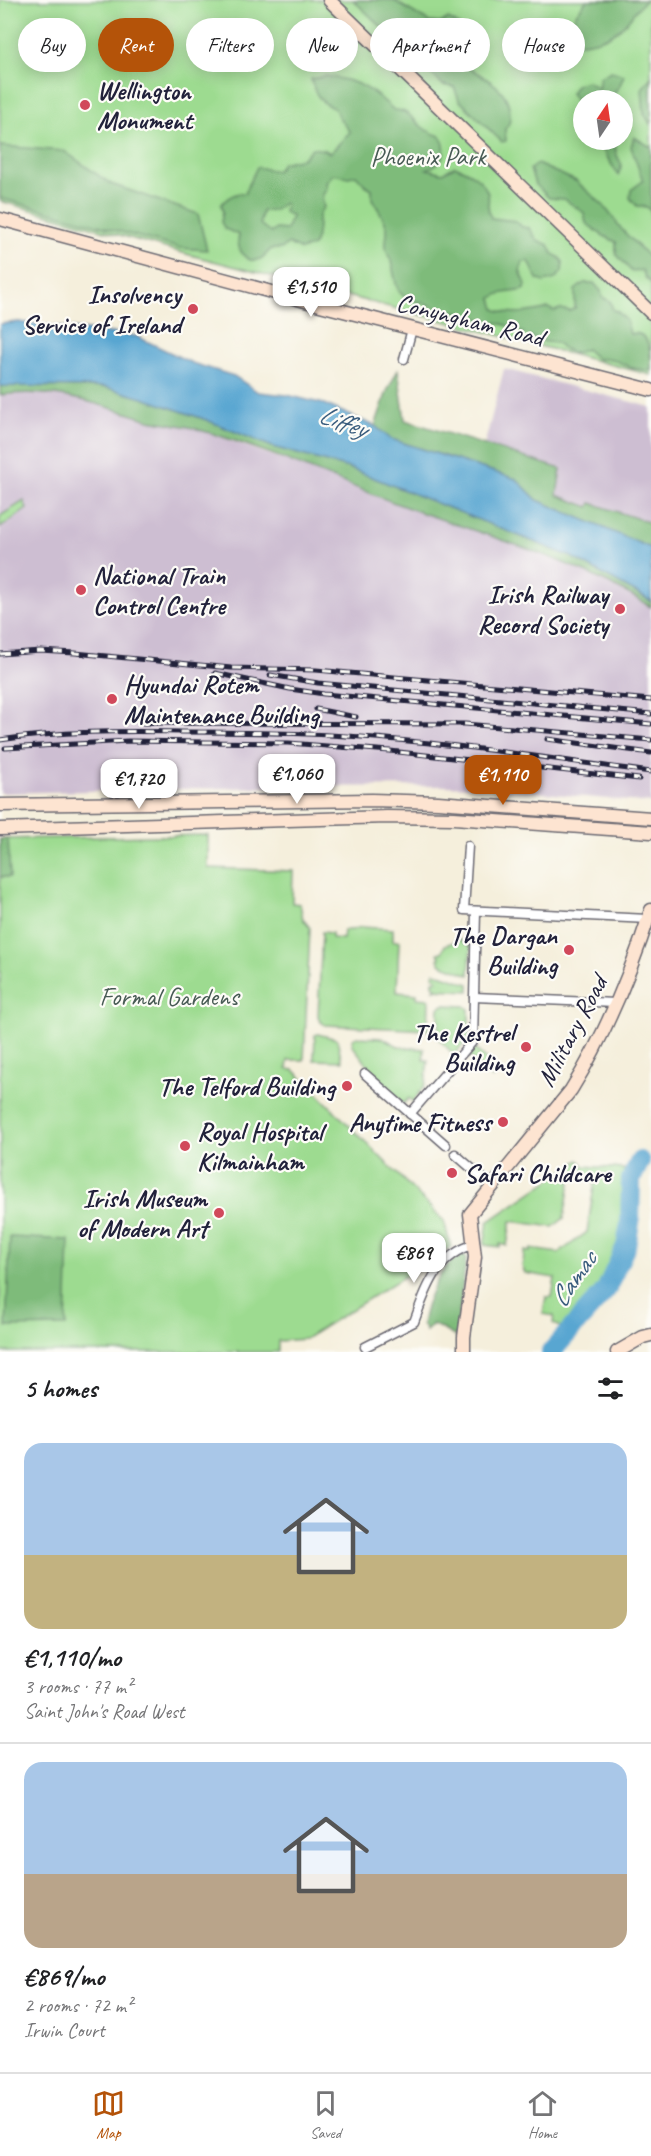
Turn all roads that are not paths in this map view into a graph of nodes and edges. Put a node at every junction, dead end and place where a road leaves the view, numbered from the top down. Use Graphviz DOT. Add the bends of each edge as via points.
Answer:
graph roads {
  1 [pos="329,0"];
  2 [pos="0,219"];
  3 [pos="651,313"];
  4 [pos="412,328"];
  5 [pos="404,359"];
  6 [pos="651,390"];
  7 [pos="0,805"];
  8 [pos="651,818"];
  9 [pos="0,829"];
  10 [pos="651,832"];
  11 [pos="468,846"];
  12 [pos="476,911"];
  13 [pos="650,915"];
  14 [pos="474,997"];
  15 [pos="616,1003"];
  16 [pos="365,1074"];
  17 [pos="410,1114"];
  18 [pos="446,1145"];
  19 [pos="455,1154"];
  20 [pos="493,1187"];
  21 [pos="475,1244"];
  22 [pos="651,1335"];
  23 [pos="365,1347"];
  24 [pos="464,1352"];
  25 [pos="617,1352"];
  1 -- 3 [label="main road"];
  2 -- 4 [label="main road, Conyngham Road"];
  4 -- 5 [label="street"];
  4 -- 6 [label="main road, Conyngham Road"];
  7 -- 8 [label="main road" via="372,800"];
  9 -- 10 [label="main road" via="399,817"];
  11 -- 12 [label="street" via="464,910"];
  12 -- 13 [label="street"];
  12 -- 14 [label="street"];
  13 -- 15 [label="main road, Military Road"];
  14 -- 15 [label="street"];
  14 -- 17 [label="street" via="473,1041"];
  15 -- 20 [label="main road, Military Road" via="571,1090"];
  16 -- 17 [label="street"];
  17 -- 18 [label="street"];
  19 -- 20 [label="street"];
  20 -- 21 [label="main road, Military Road" via="473,1209 470,1219"];
  21 -- 23 [label="street" via="450,1255 438,1269 414,1322"];
  21 -- 24 [label="main road"];
  22 -- 25 [label="main road"];
}
